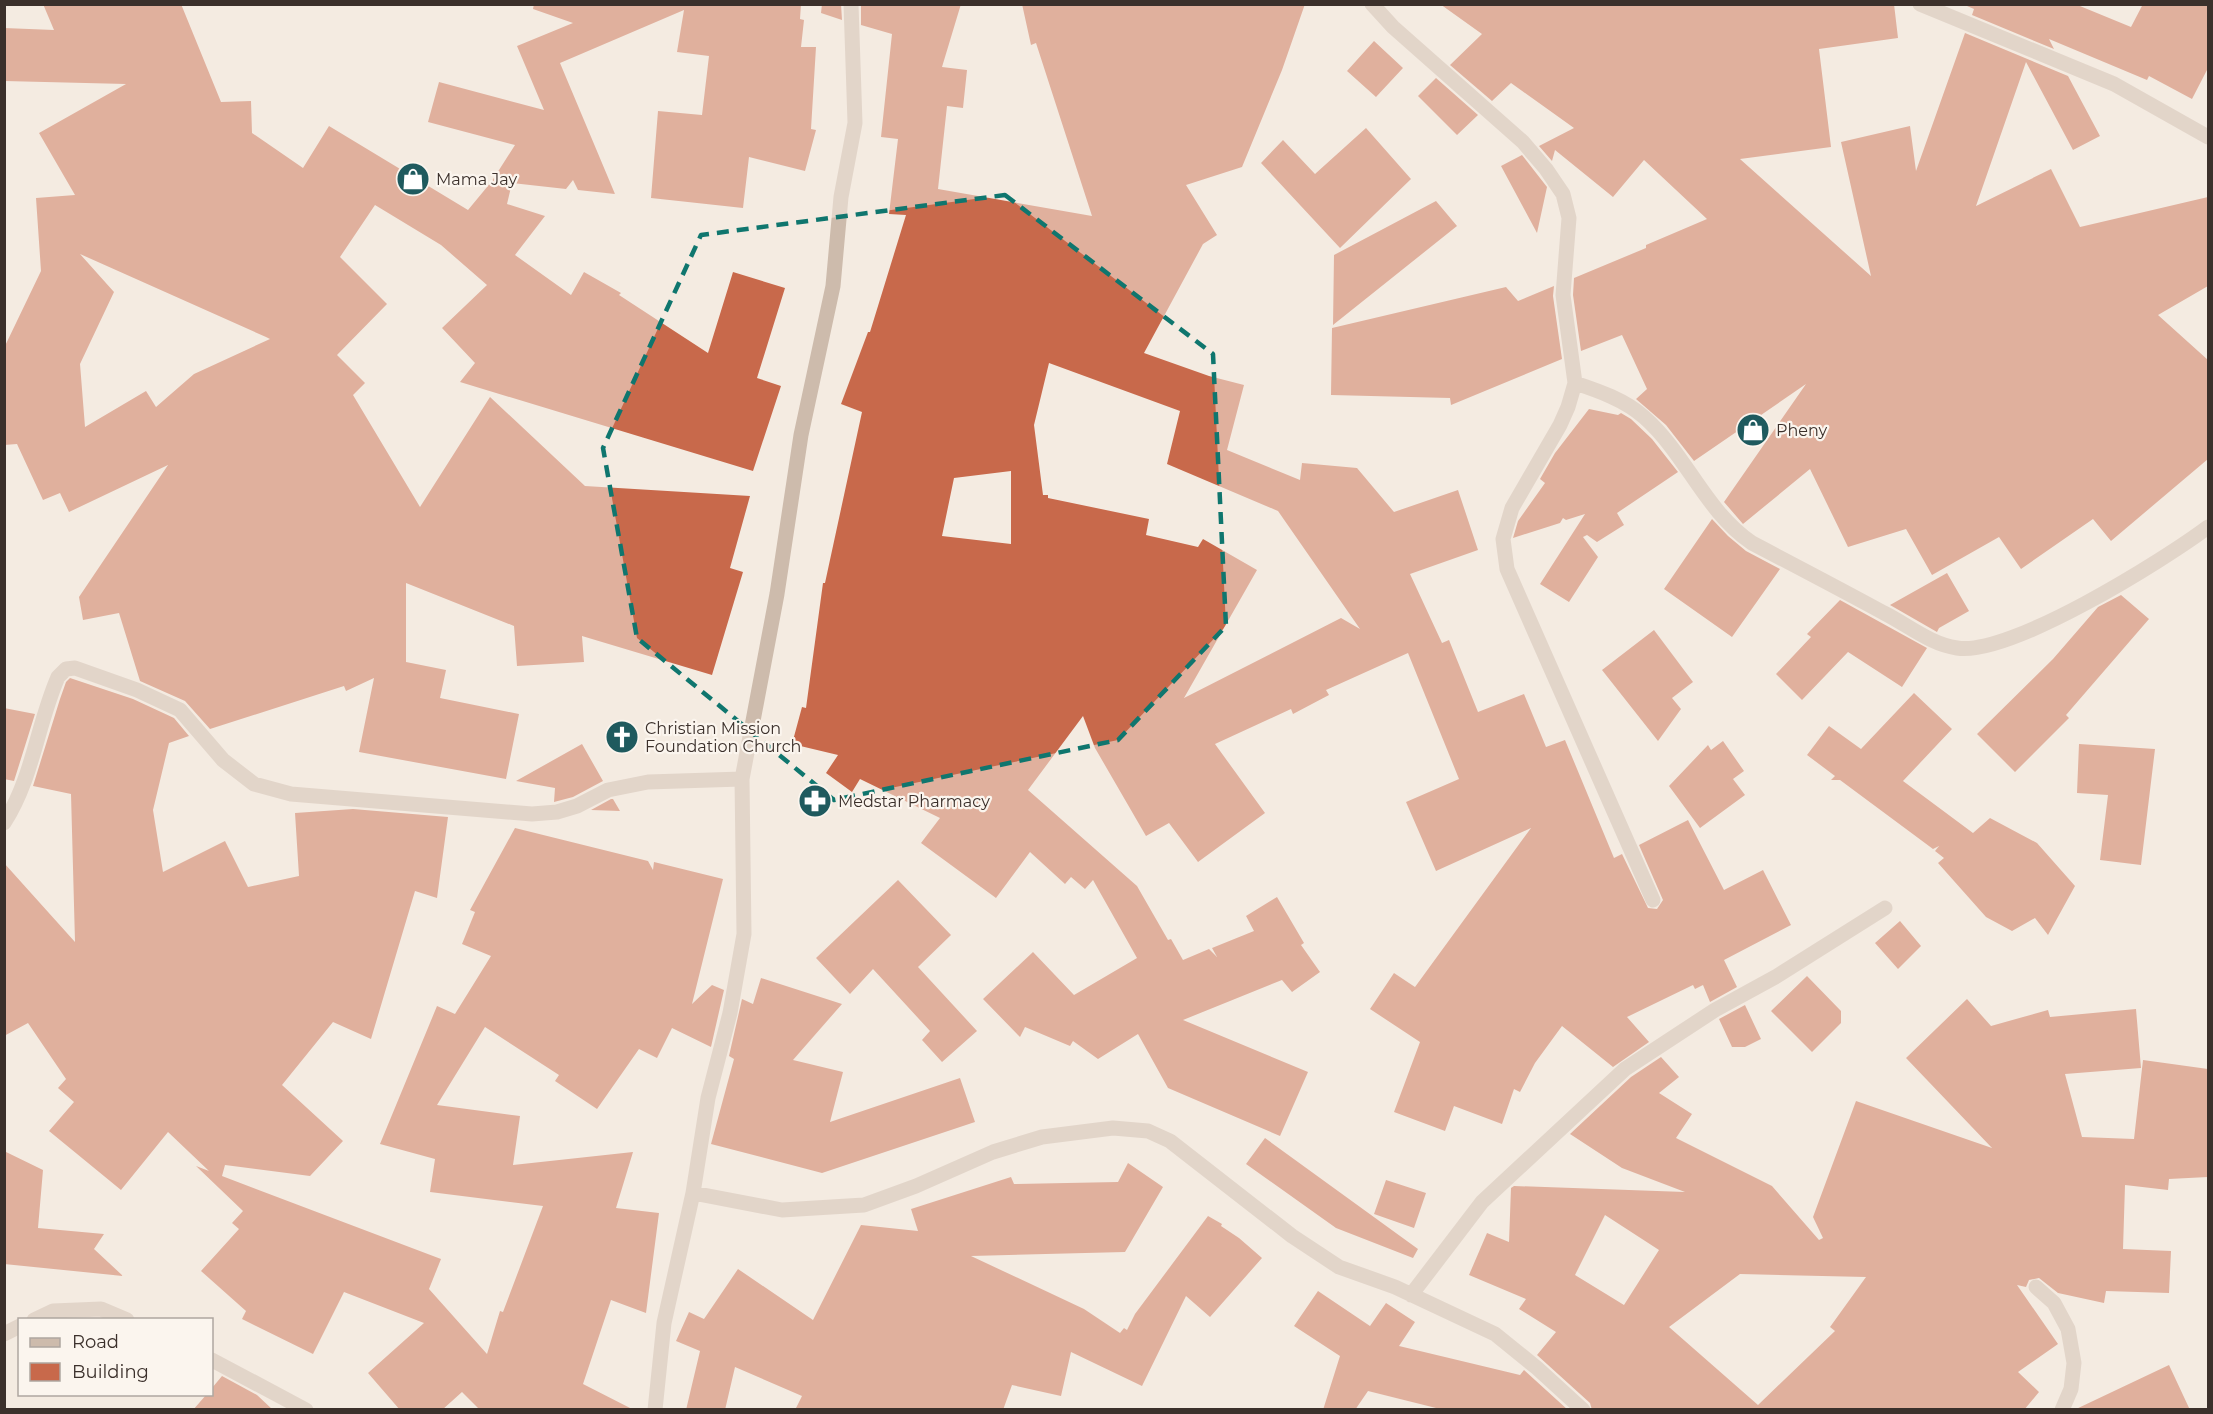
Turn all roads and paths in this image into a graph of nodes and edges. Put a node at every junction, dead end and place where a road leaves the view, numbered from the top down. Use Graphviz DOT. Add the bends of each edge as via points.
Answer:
graph roads {
  1 [pos="851,4"];
  2 [pos="1372,4"];
  3 [pos="1920,4"];
  4 [pos="2208,137"];
  5 [pos="1575,383"];
  6 [pos="2208,528"];
  7 [pos="742,779"];
  8 [pos="4,823"];
  9 [pos="1653,900"];
  10 [pos="1885,908"];
  11 [pos="693,1193"];
  12 [pos="2036,1287"];
  13 [pos="1411,1294"];
  14 [pos="38,1318"];
  15 [pos="122,1318"];
  16 [pos="18,1327"];
  17 [pos="4,1334"];
  18 [pos="213,1361"];
  19 [pos="306,1410"];
  20 [pos="656,1410"];
  21 [pos="1583,1410"];
  22 [pos="2062,1410"];
  1 -- 7 [label="street" via="855,123 841,197 833,286 801,435 777,594"];
  2 -- 5 [label="street" via="1523,142 1563,194 1569,218 1563,295"];
  3 -- 4 [label="street" via="2114,84"];
  5 -- 6 [label="street" via="1619,400 1643,416 1676,452 1716,511 1734,530 1930,640 1958,649 1980,648 2039,627 2103,593"];
  5 -- 9 [label="street" via="1560,425 1512,508 1503,539 1507,569"];
  7 -- 8 [label="street" via="648,782 608,790 557,812 532,814 291,794 254,784 223,760 180,710 75,668 66,669 58,677 28,774 16,806"];
  7 -- 11 [label="street" via="744,934 730,1013 708,1098"];
  10 -- 13 [label="street" via="1625,1069 1482,1203"];
  11 -- 13 [label="street" via="782,1210 864,1205 993,1152 1042,1137 1113,1128 1148,1131 1170,1141 1330,1262"];
  11 -- 20 [label="street" via="664,1323"];
  12 -- 22 [label="street" via="2054,1304 2068,1329 2074,1363 2071,1389"];
  13 -- 21 [label="street" via="1496,1334"];
  14 -- 15 [label="street" via="52,1311 101,1309"];
  16 -- 17 [label="street"];
  18 -- 19 [label="street"];
}
